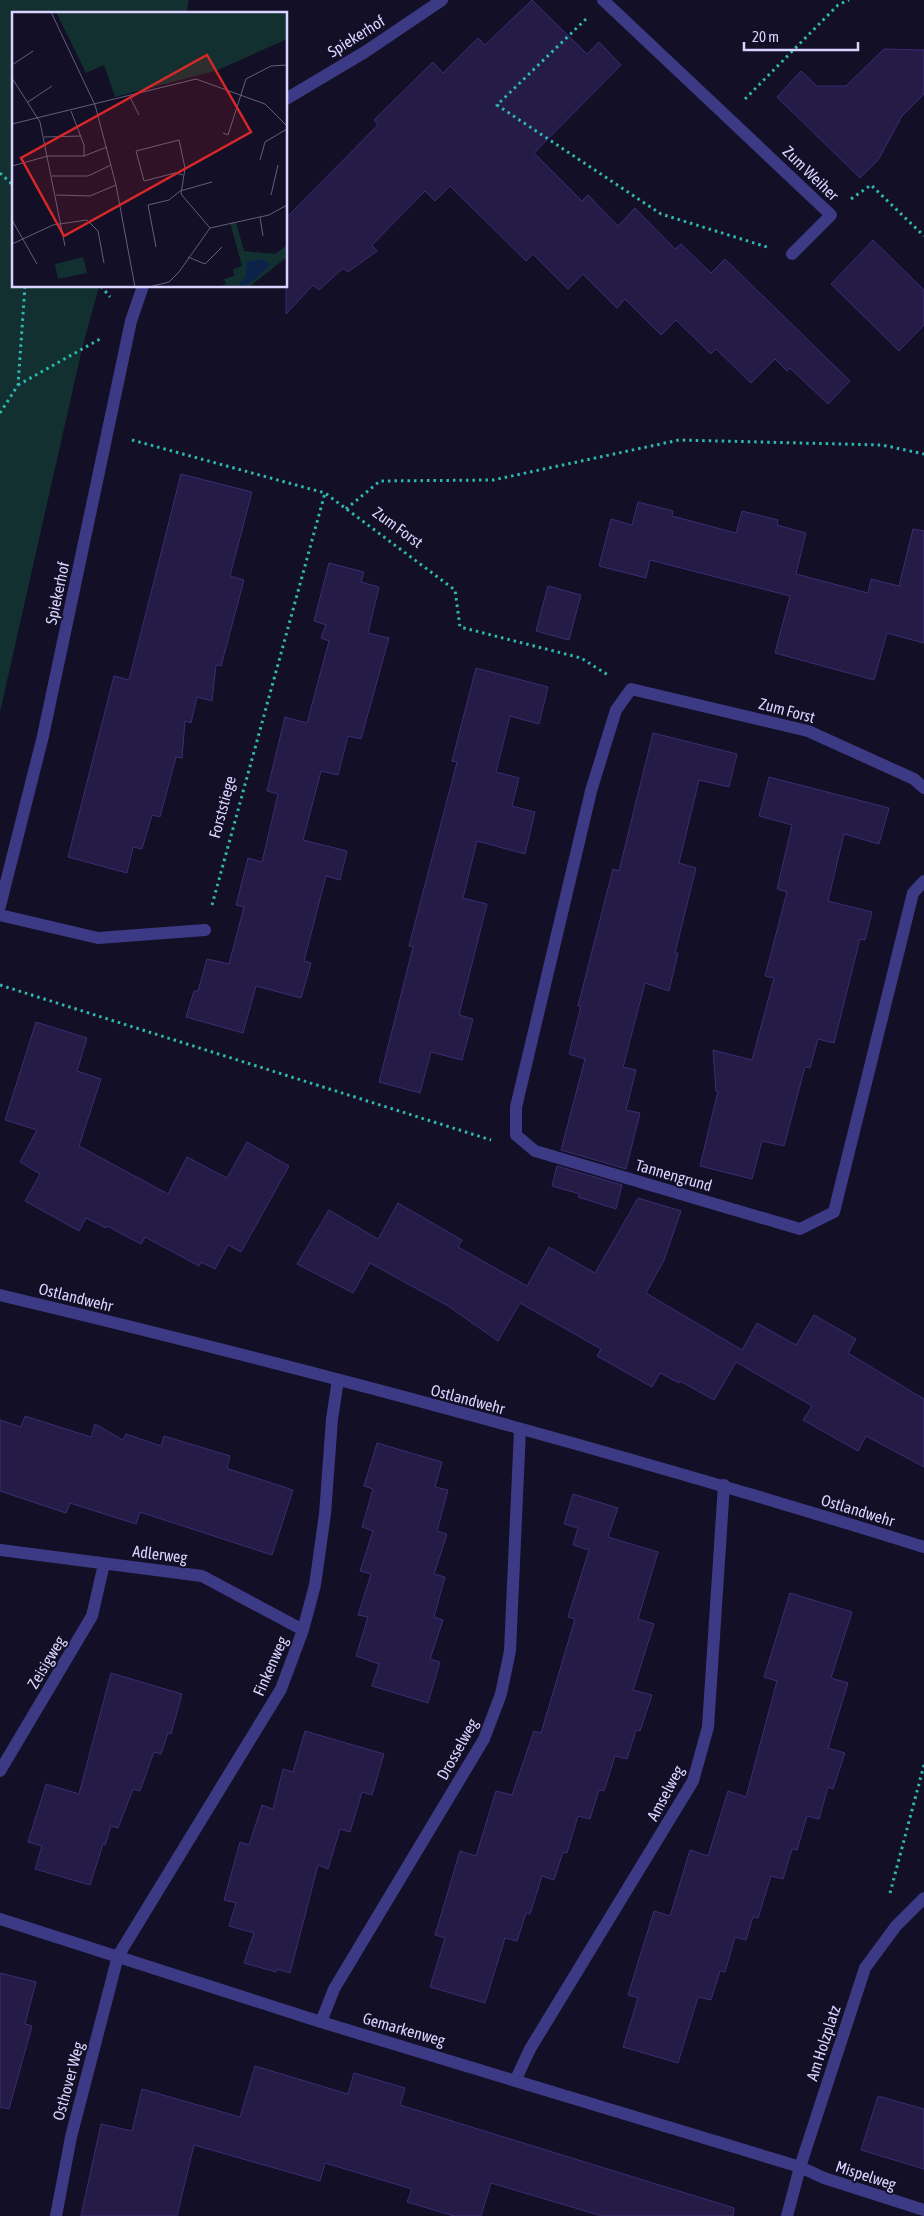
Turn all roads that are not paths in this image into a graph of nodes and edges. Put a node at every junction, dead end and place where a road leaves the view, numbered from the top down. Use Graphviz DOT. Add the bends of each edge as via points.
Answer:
graph roads {
  1 [pos="442,0"];
  2 [pos="604,1"];
  3 [pos="288,97"];
  4 [pos="792,254"];
  5 [pos="142,288"];
  6 [pos="924,788"];
  7 [pos="924,881"];
  8 [pos="0,906"];
  9 [pos="0,914"];
  10 [pos="205,930"];
  11 [pos="516,1136"];
  12 [pos="0,1295"];
  13 [pos="338,1380"];
  14 [pos="520,1430"];
  15 [pos="724,1485"];
  16 [pos="924,1547"];
  17 [pos="0,1550"];
  18 [pos="104,1564"];
  19 [pos="303,1630"];
  20 [pos="0,1771"];
  21 [pos="924,1898"];
  22 [pos="0,1919"];
  23 [pos="118,1956"];
  24 [pos="322,2022"];
  25 [pos="516,2079"];
  26 [pos="800,2167"];
  27 [pos="924,2210"];
  28 [pos="56,2216"];
  29 [pos="786,2216"];
  1 -- 3 [label="street, Spiekerhof" via="365,52"];
  2 -- 4 [label="street, Zum Weiher" via="831,215"];
  5 -- 8 [label="street, Spiekerhof" via="130,321 43,736"];
  6 -- 11 [label="street, Zum Forst" via="914,779 808,731 631,689 616,710 591,791 516,1107"];
  7 -- 11 [label="street, Tannengrund" via="913,893 834,1212 800,1229 535,1151"];
  9 -- 10 [label="street" via="98,938"];
  12 -- 13 [label="street, Ostlandwehr"];
  13 -- 14 [label="street, Ostlandwehr"];
  13 -- 19 [label="street, Finkenweg" via="324,1523 315,1585"];
  14 -- 15 [label="street, Ostlandwehr"];
  14 -- 24 [label="street, Drosselweg" via="510,1651 501,1694 484,1739 334,1989"];
  15 -- 16 [label="street, Ostlandwehr"];
  15 -- 25 [label="street, Amselweg" via="708,1727 693,1781 530,2049"];
  17 -- 18 [label="street, Adlerweg"];
  18 -- 19 [label="street, Adlerweg" via="202,1576"];
  18 -- 20 [label="street, Zeisigweg" via="92,1616"];
  19 -- 23 [label="street, Finkenweg" via="281,1689"];
  21 -- 26 [label="street, Am Holzplatz" via="896,1926 865,1968"];
  22 -- 23 [label="street, Gemarkenweg"];
  23 -- 24 [label="street, Gemarkenweg"];
  23 -- 28 [label="street, Osthover Weg" via="70,2137"];
  24 -- 25 [label="street, Gemarkenweg"];
  25 -- 26 [label="street, Gemarkenweg"];
  26 -- 27 [label="street, Mispelweg" via="824,2178"];
  26 -- 29 [label="street, Am Holzplatz"];
}
